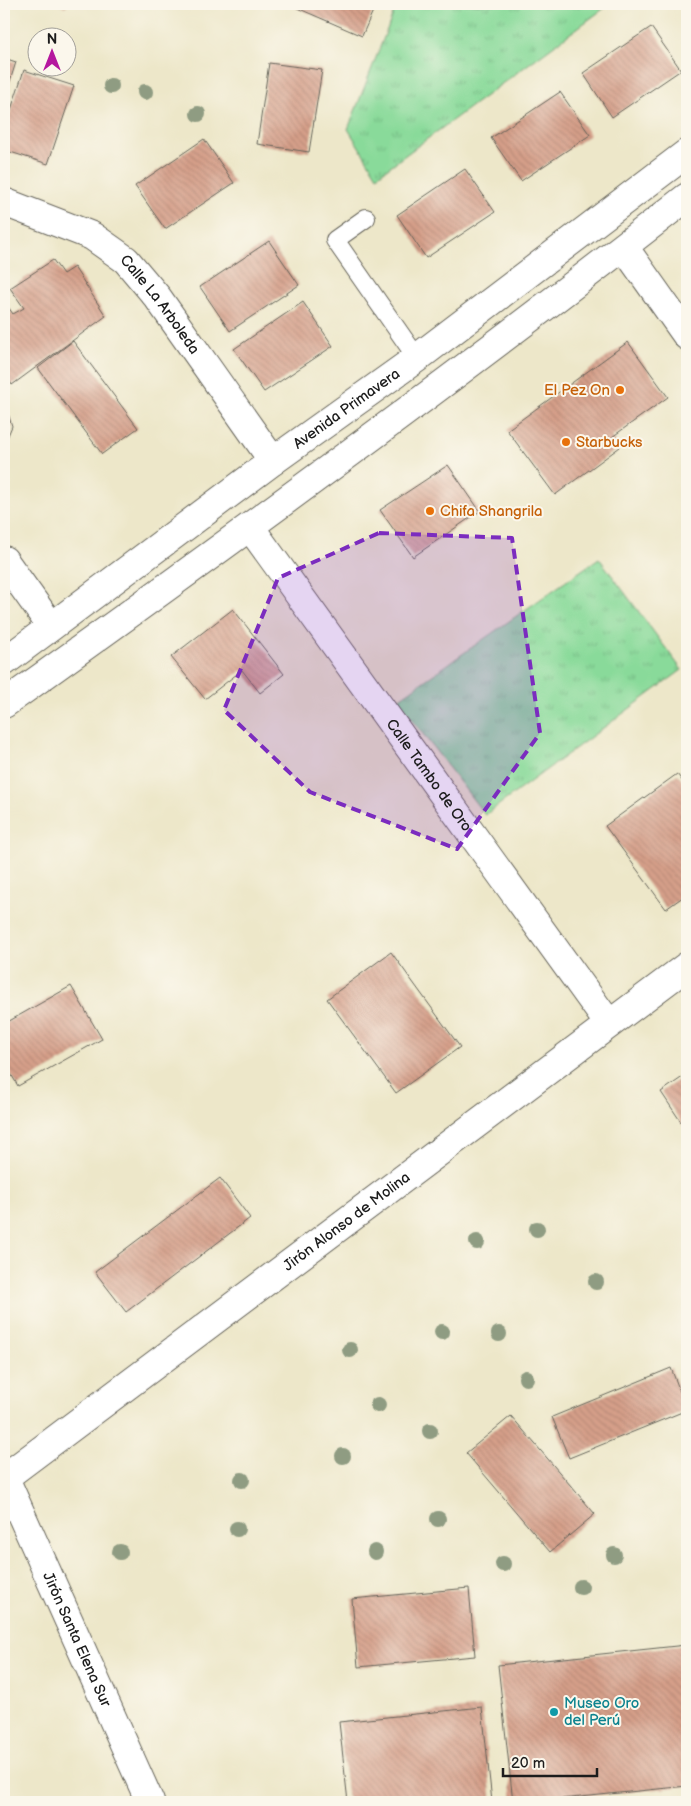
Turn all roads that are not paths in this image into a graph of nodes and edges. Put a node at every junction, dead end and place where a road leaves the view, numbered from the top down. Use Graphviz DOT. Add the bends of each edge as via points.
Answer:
graph roads {
  1 [pos="687,153"];
  2 [pos="687,197"];
  3 [pos="4,202"];
  4 [pos="366,218"];
  5 [pos="624,247"];
  6 [pos="687,336"];
  7 [pos="417,358"];
  8 [pos="273,462"];
  9 [pos="250,528"];
  10 [pos="4,560"];
  11 [pos="51,626"];
  12 [pos="4,662"];
  13 [pos="4,704"];
  14 [pos="687,966"];
  15 [pos="609,1024"];
  16 [pos="4,1477"];
  17 [pos="150,1802"];
  1 -- 7 [label="main road, Avenida Primavera"];
  2 -- 5 [label="main road"];
  3 -- 8 [label="main road, Calle La Arboleda" via="92,236 126,260 158,298"];
  4 -- 7 [label="lane" via="335,240"];
  5 -- 6 [label="main road"];
  5 -- 9 [label="main road"];
  7 -- 8 [label="main road, Avenida Primavera"];
  8 -- 11 [label="main road, Avenida Primavera"];
  9 -- 13 [label="main road"];
  9 -- 15 [label="main road, Calle Tambo de Oro"];
  10 -- 11 [label="main road"];
  11 -- 12 [label="main road, Avenida Primavera"];
  14 -- 15 [label="main road, Jirón Alonso de Molina"];
  15 -- 16 [label="main road, Jirón Alonso de Molina"];
  16 -- 17 [label="main road, Jirón Santa Elena Sur"];
}
